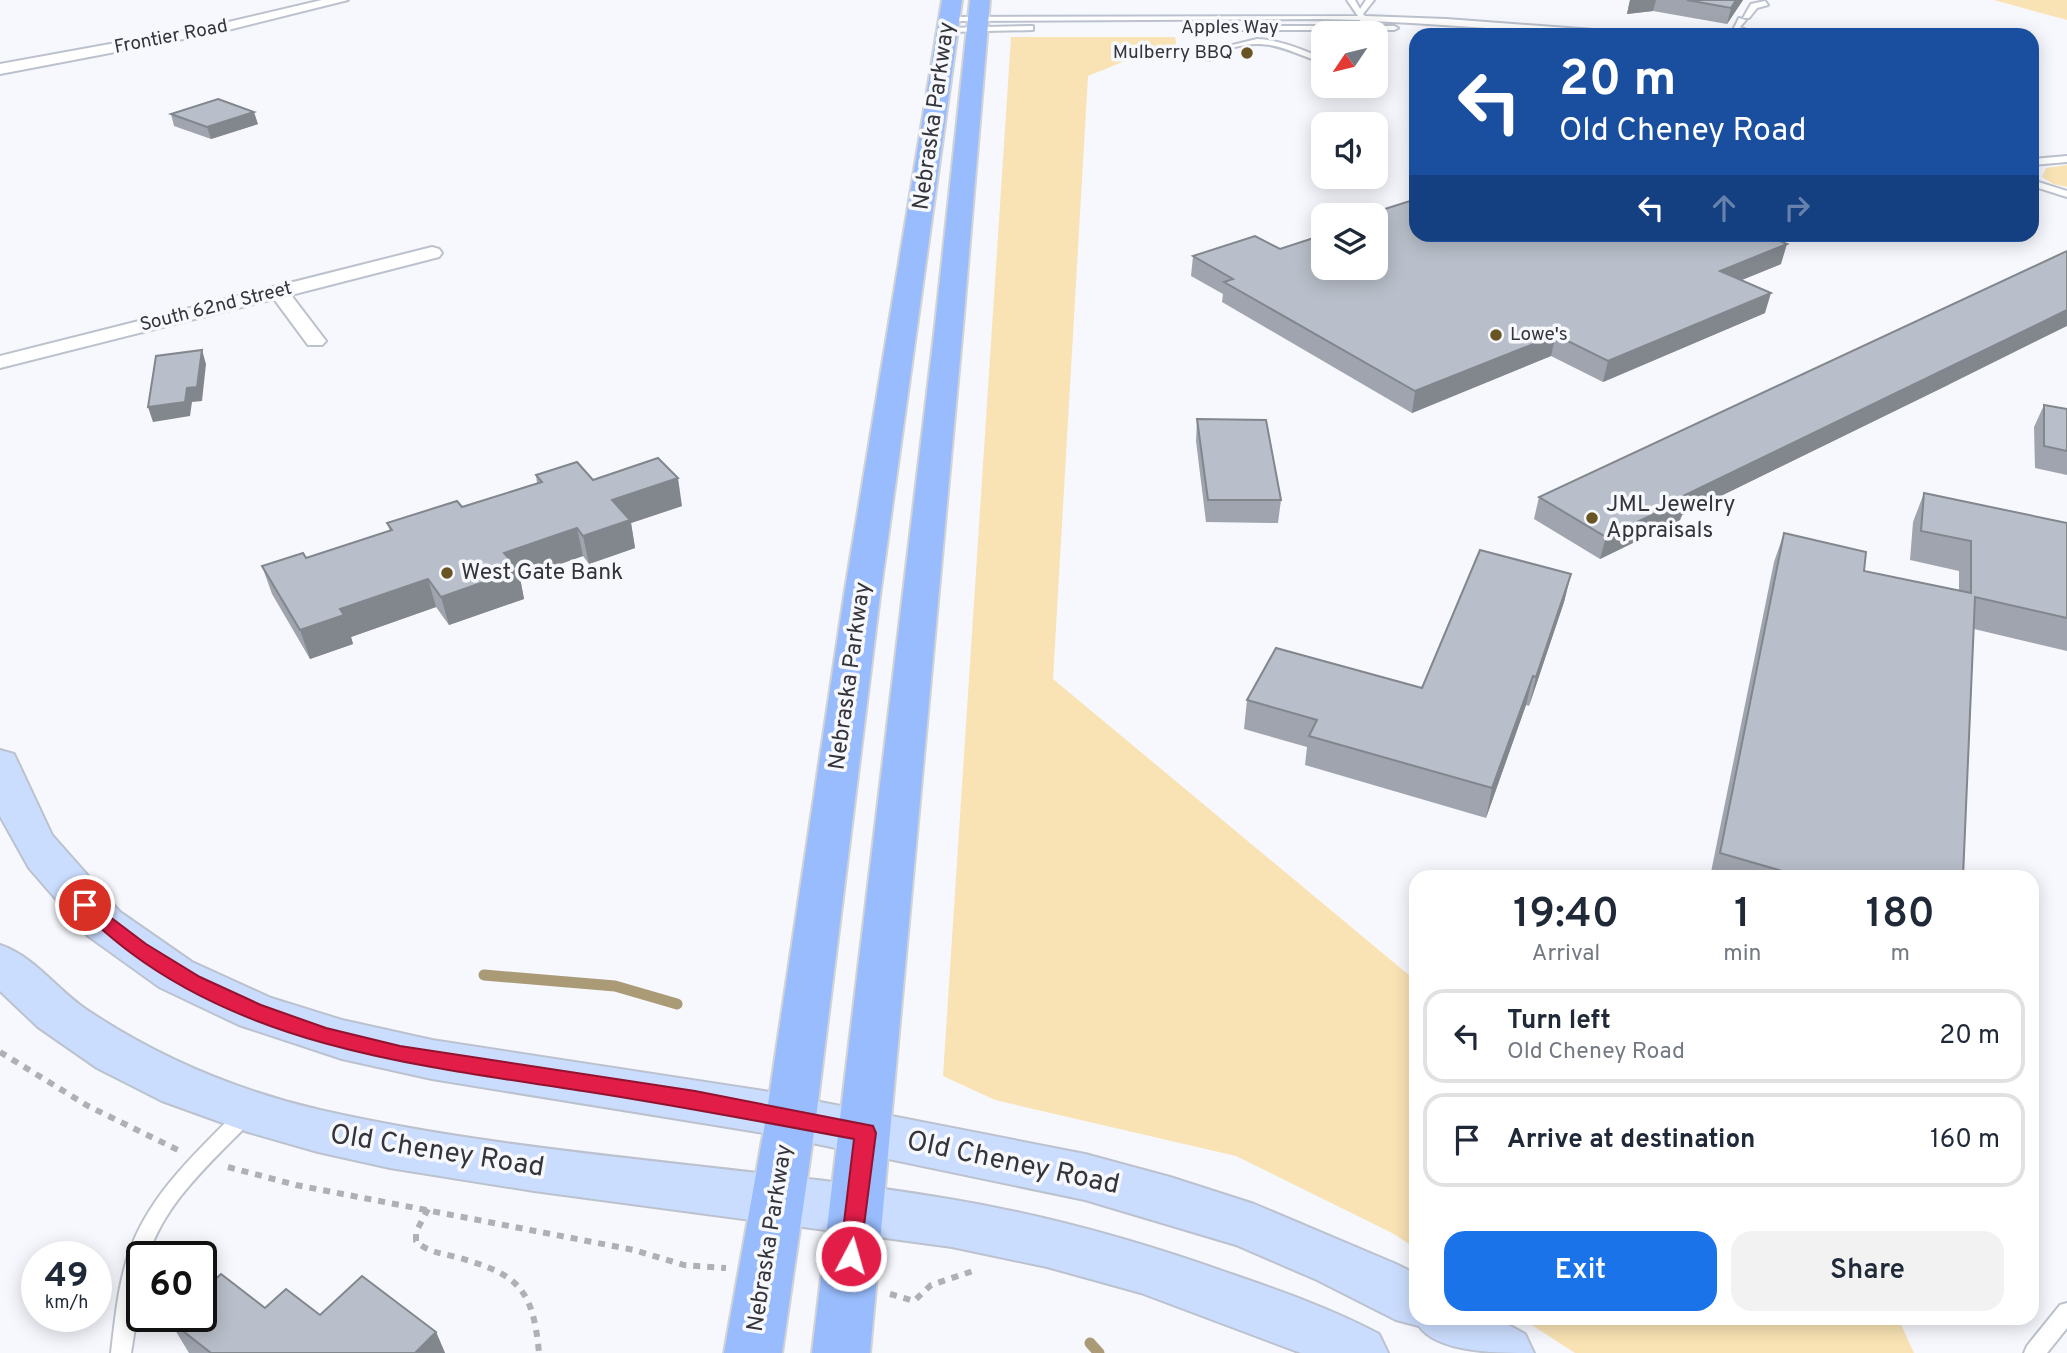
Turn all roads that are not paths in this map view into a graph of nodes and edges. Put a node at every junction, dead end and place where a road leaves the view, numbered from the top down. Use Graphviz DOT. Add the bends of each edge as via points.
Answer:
graph roads {
  1 [pos="341,0"];
  2 [pos="1351,0"];
  3 [pos="1370,0"];
  4 [pos="1765,3"];
  5 [pos="1363,15"];
  6 [pos="964,16"];
  7 [pos="1366,21"];
  8 [pos="1511,25"];
  9 [pos="1093,28"];
  10 [pos="1177,28"];
  11 [pos="1388,28"];
  12 [pos="1548,28"];
  13 [pos="1738,28"];
  14 [pos="1311,29"];
  15 [pos="1311,56"];
  16 [pos="1207,58"];
  17 [pos="0,69"];
  18 [pos="2039,155"];
  19 [pos="2054,159"];
  20 [pos="2067,159"];
  21 [pos="2039,161"];
  22 [pos="2039,185"];
  23 [pos="2067,194"];
  24 [pos="432,253"];
  25 [pos="278,291"];
  26 [pos="315,341"];
  27 [pos="0,362"];
  28 [pos="0,764"];
  29 [pos="9,813"];
  30 [pos="0,963"];
  31 [pos="248,1112"];
  32 [pos="791,1118"];
  33 [pos="866,1133"];
  34 [pos="777,1201"];
  35 [pos="856,1209"];
  36 [pos="1409,1299"];
  37 [pos="2067,1312"];
  38 [pos="1456,1325"];
  39 [pos="121,1353"];
  40 [pos="753,1353"];
  41 [pos="841,1353"];
  42 [pos="1359,1353"];
  43 [pos="1505,1353"];
  44 [pos="2034,1353"];
  1 -- 17 [label="street, Frontier Road" via="231,26"];
  2 -- 5 [label="lane"];
  3 -- 5 [label="lane"];
  4 -- 13 [label="lane" via="1754,6"];
  5 -- 6 [label="lane, Apples Way"];
  5 -- 7 [label="lane"];
  5 -- 8 [label="lane, Apples Way"];
  6 -- 9 [label="lane"];
  6 -- 32 [label="main road, Nebraska Parkway" via="862,596"];
  6 -- 33 [label="main road, Nebraska Parkway"];
  8 -- 11 [label="lane, Apples Way"];
  8 -- 12 [label="lane, Apples Way"];
  10 -- 14 [label="lane, Apples Way"];
  15 -- 16 [label="lane" via="1272,40 1257,39"];
  18 -- 19 [label="lane"];
  19 -- 20 [label="lane"];
  19 -- 21 [label="lane"];
  22 -- 23 [label="lane"];
  24 -- 25 [label="street, South 62nd Street"];
  25 -- 26 [label="street"];
  25 -- 27 [label="street, South 62nd Street"];
  28 -- 29 [label="main road, Old Cheney Road"];
  29 -- 32 [label="main road, Old Cheney Road" via="97,916 167,967 254,1011 400,1054"];
  30 -- 31 [label="main road, Old Cheney Road" via="64,1021 112,1052 152,1074"];
  31 -- 34 [label="main road, Old Cheney Road" via="340,1138 402,1149"];
  31 -- 39 [label="lane" via="153,1223 139,1251"];
  32 -- 33 [label="main road, Old Cheney Road"];
  32 -- 34 [label="main road, Nebraska Parkway"];
  33 -- 35 [label="main road, Nebraska Parkway"];
  33 -- 36 [label="main road, Old Cheney Road" via="1082,1176 1177,1202 1266,1233"];
  34 -- 35 [label="main road, Old Cheney Road"];
  34 -- 40 [label="main road, Nebraska Parkway"];
  35 -- 41 [label="main road, Nebraska Parkway"];
  35 -- 42 [label="main road, Old Cheney Road" via="974,1228 1107,1257 1262,1310"];
  37 -- 44 [label="lane"];
  38 -- 43 [label="main road"];
}
